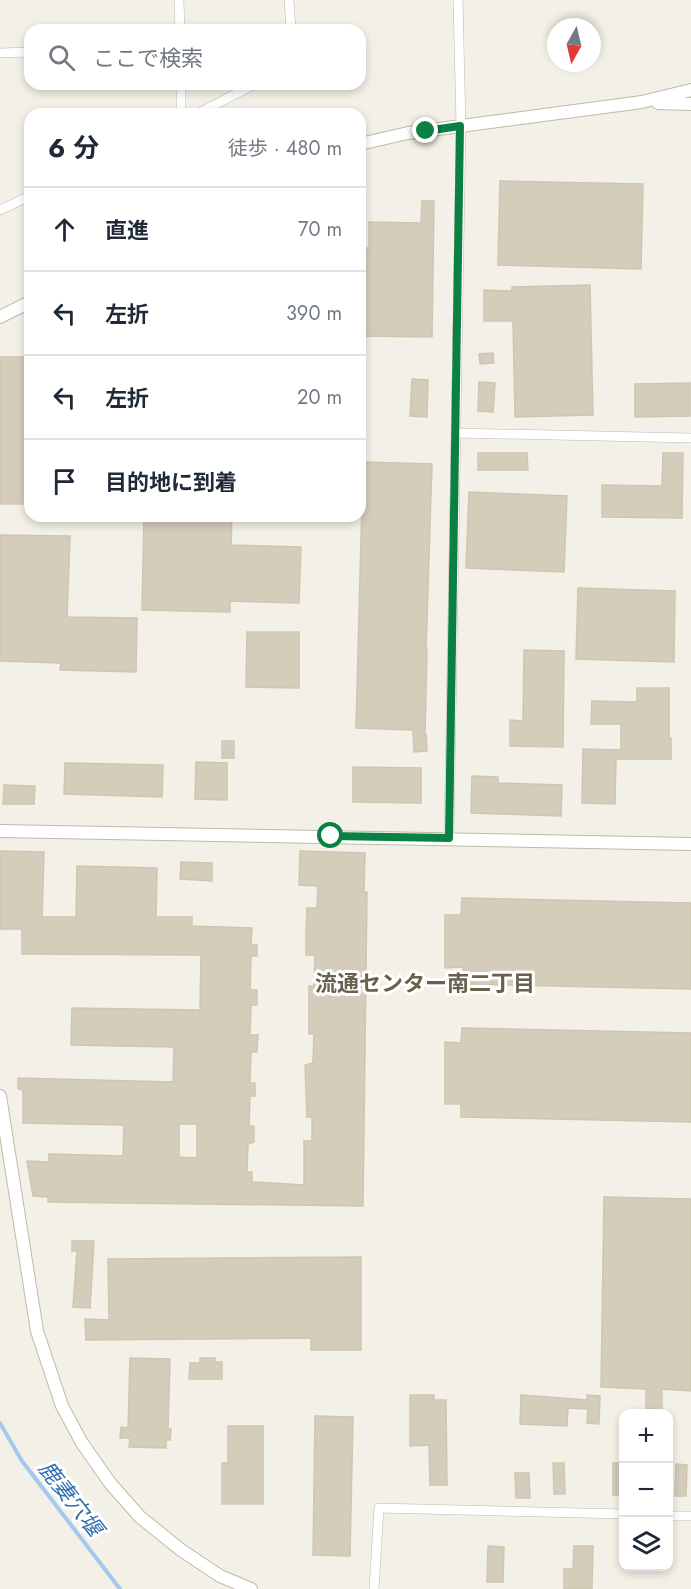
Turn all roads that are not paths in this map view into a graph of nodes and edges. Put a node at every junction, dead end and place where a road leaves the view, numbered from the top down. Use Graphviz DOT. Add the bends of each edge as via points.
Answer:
graph roads {
  1 [pos="179,0"];
  2 [pos="289,0"];
  3 [pos="458,0"];
  4 [pos="180,24"];
  5 [pos="291,24"];
  6 [pos="24,52"];
  7 [pos="0,53"];
  8 [pos="181,90"];
  9 [pos="243,90"];
  10 [pos="691,90"];
  11 [pos="642,102"];
  12 [pos="691,104"];
  13 [pos="181,108"];
  14 [pos="209,108"];
  15 [pos="460,126"];
  16 [pos="366,143"];
  17 [pos="24,199"];
  18 [pos="0,210"];
  19 [pos="24,305"];
  20 [pos="0,317"];
  21 [pos="457,433"];
  22 [pos="691,438"];
  23 [pos="0,831"];
  24 [pos="449,838"];
  25 [pos="691,844"];
  26 [pos="0,1096"];
  27 [pos="619,1515"];
  28 [pos="673,1516"];
  29 [pos="691,1516"];
  30 [pos="251,1589"];
  31 [pos="374,1589"];
  1 -- 4 [label="street"];
  2 -- 5 [label="street"];
  3 -- 15 [label="street"];
  6 -- 7 [label="street"];
  8 -- 13 [label="street"];
  9 -- 14 [label="street"];
  10 -- 11 [label="street"];
  11 -- 12 [label="street"];
  11 -- 15 [label="street"];
  15 -- 16 [label="street"];
  15 -- 21 [label="street"];
  17 -- 18 [label="street"];
  19 -- 20 [label="street"];
  21 -- 22 [label="street"];
  21 -- 24 [label="street"];
  23 -- 24 [label="street"];
  24 -- 25 [label="street"];
  26 -- 30 [label="street" via="37,1331 62,1406 110,1483 140,1517 220,1576"];
  27 -- 31 [label="street" via="379,1508"];
  28 -- 29 [label="street"];
}
